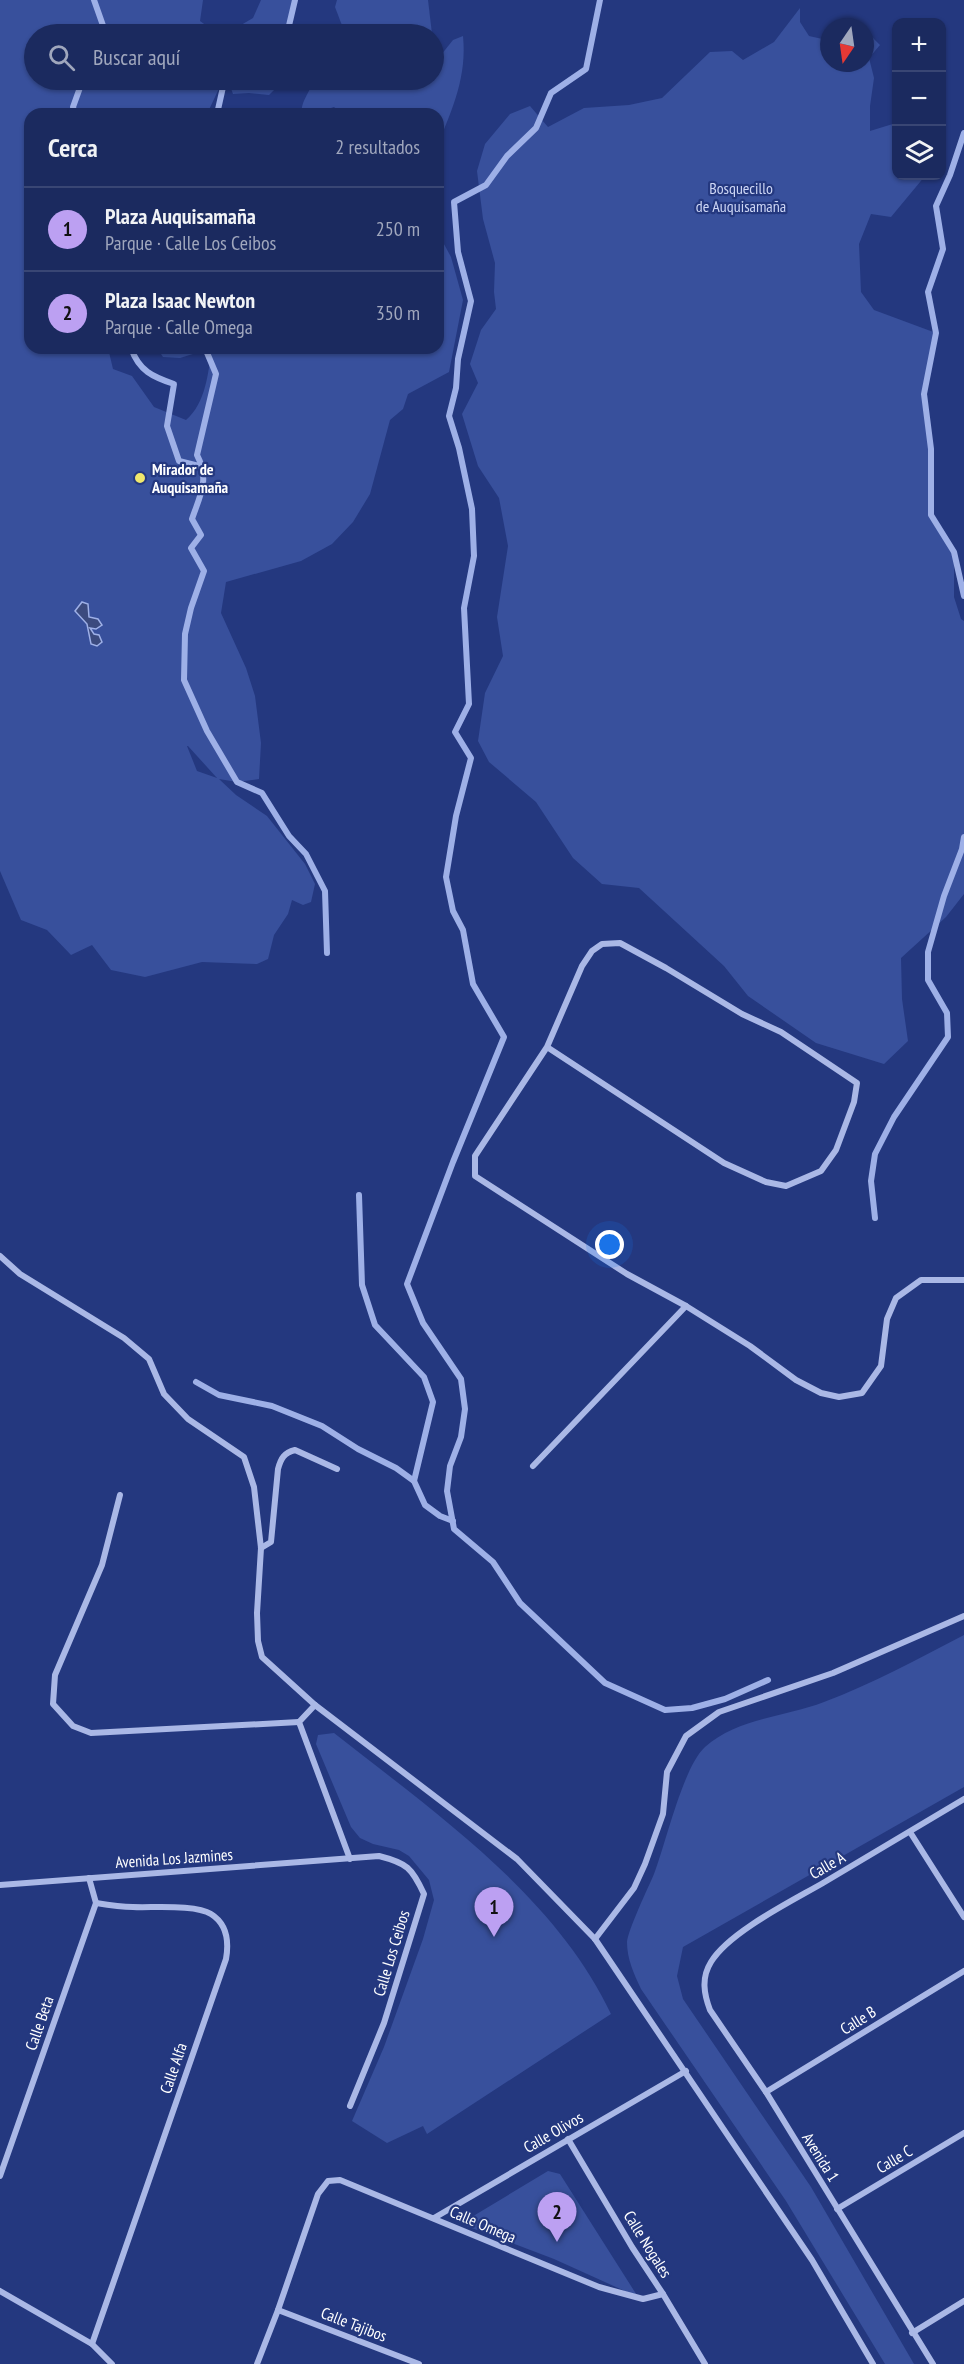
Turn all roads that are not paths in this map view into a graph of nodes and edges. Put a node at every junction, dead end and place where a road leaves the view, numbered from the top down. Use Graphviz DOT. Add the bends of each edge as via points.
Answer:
graph roads {
  1 [pos="547,1047"];
  2 [pos="0,1256"];
  3 [pos="964,1280"];
  4 [pos="686,1306"];
  5 [pos="533,1466"];
  6 [pos="337,1469"];
  7 [pos="120,1495"];
  8 [pos="261,1548"];
  9 [pos="964,1616"];
  10 [pos="315,1705"];
  11 [pos="298,1722"];
  12 [pos="964,1798"];
  13 [pos="910,1832"];
  14 [pos="350,1858"];
  15 [pos="89,1878"];
  16 [pos="0,1886"];
  17 [pos="96,1903"];
  18 [pos="964,1917"];
  19 [pos="595,1939"];
  20 [pos="711,1962"];
  21 [pos="964,1971"];
  22 [pos="686,2071"];
  23 [pos="766,2092"];
  24 [pos="350,2106"];
  25 [pos="964,2133"];
  26 [pos="568,2139"];
  27 [pos="0,2176"];
  28 [pos="837,2208"];
  29 [pos="434,2218"];
  30 [pos="0,2291"];
  31 [pos="663,2294"];
  32 [pos="964,2301"];
  33 [pos="278,2310"];
  34 [pos="912,2332"];
  35 [pos="92,2344"];
  36 [pos="112,2364"];
  37 [pos="257,2364"];
  38 [pos="419,2364"];
  39 [pos="705,2364"];
  40 [pos="873,2364"];
  41 [pos="933,2364"];
  1 -- 1 [label="street" via="724,1163 766,1182 786,1185 821,1171 836,1150 854,1102 856,1083 835,1066 620,944 602,944 592,951"];
  1 -- 4 [label="street" via="483,1141 475,1156 476,1176 627,1274"];
  2 -- 8 [label="street" via="20,1274 124,1338 149,1359 164,1394 189,1419 244,1457 254,1487"];
  3 -- 4 [label="street" via="921,1280 896,1298 887,1319 881,1366 862,1393 839,1397 796,1380"];
  4 -- 5 [label="street"];
  6 -- 8 [label="street" via="295,1450 280,1459 271,1542"];
  7 -- 11 [label="street" via="102,1565 55,1676 53,1704 73,1726 91,1733"];
  8 -- 10 [label="street" via="257,1613 262,1657"];
  9 -- 19 [label="street" via="833,1673 719,1712 686,1736 667,1772 663,1814 645,1864 634,1888"];
  10 -- 11 [label="street"];
  10 -- 19 [label="street" via="517,1859"];
  11 -- 14 [label="street"];
  12 -- 13 [label="street, Calle A"];
  13 -- 18 [label="street"];
  13 -- 20 [label="street, Calle A" via="759,1921 727,1944"];
  14 -- 15 [label="street, Avenida Los Jazmines"];
  14 -- 24 [label="street, Calle Los Ceibos" via="379,1856 400,1861 414,1873 424,1894 384,2023"];
  15 -- 16 [label="street, Avenida Los Jazmines"];
  15 -- 17 [label="street"];
  17 -- 27 [label="street, Calle Beta"];
  17 -- 35 [label="street, Calle Alfa" via="188,1908 210,1913 225,1929 228,1947"];
  19 -- 22 [label="street"];
  20 -- 23 [label="street, Avenida 1" via="704,1983 710,2010"];
  21 -- 23 [label="street, Calle B"];
  22 -- 26 [label="street, Calle Olivos"];
  22 -- 40 [label="street" via="812,2260"];
  23 -- 28 [label="street, Avenida 1"];
  25 -- 28 [label="street, Calle C"];
  26 -- 29 [label="street, Calle Olivos"];
  26 -- 31 [label="street, Calle Nogales"];
  28 -- 34 [label="street, Avenida 1"];
  29 -- 31 [label="street, Calle Omega" via="599,2288 643,2299"];
  29 -- 33 [label="street, Calle Omega" via="340,2180 328,2181 318,2194"];
  30 -- 35 [label="street"];
  31 -- 39 [label="street, Calle Nogales"];
  32 -- 34 [label="street"];
  33 -- 37 [label="street"];
  33 -- 38 [label="street, Calle Tajibos"];
  34 -- 41 [label="street, Avenida 1"];
  35 -- 36 [label="street"];
}
